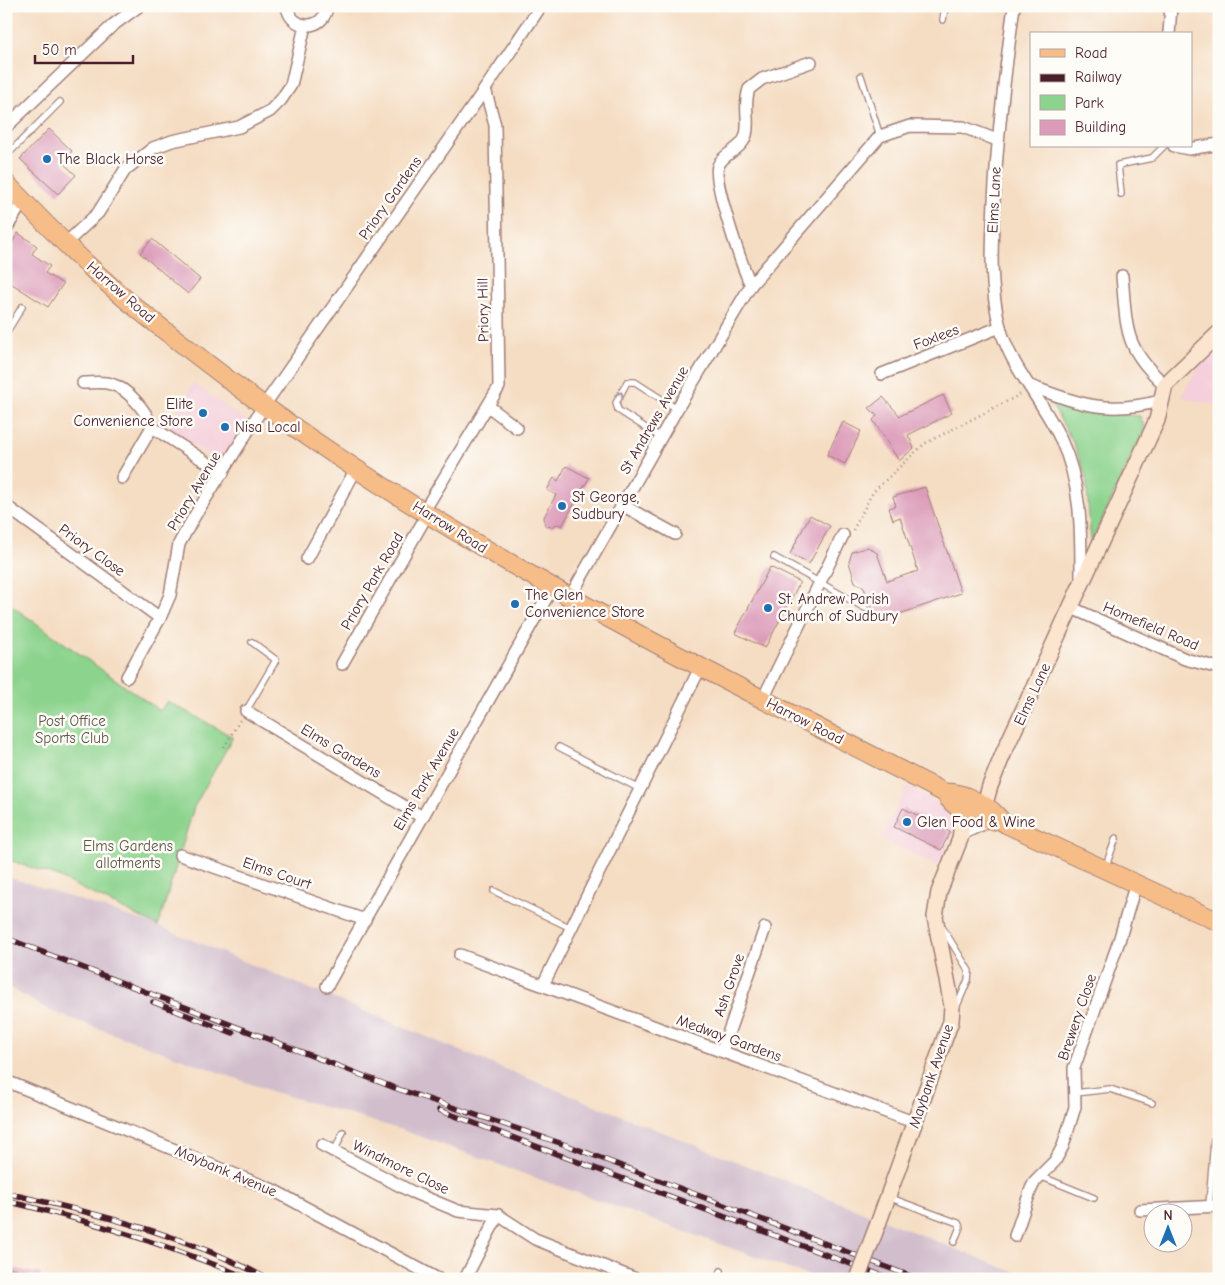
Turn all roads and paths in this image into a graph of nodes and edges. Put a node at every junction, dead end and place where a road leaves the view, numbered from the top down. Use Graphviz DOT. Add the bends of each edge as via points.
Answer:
graph roads {
  1 [pos="10,6"];
  2 [pos="139,6"];
  3 [pos="287,6"];
  4 [pos="327,6"];
  5 [pos="541,6"];
  6 [pos="946,6"];
  7 [pos="1014,6"];
  8 [pos="1171,6"];
  9 [pos="6,10"];
  10 [pos="943,20"];
  11 [pos="305,26"];
  12 [pos="1169,32"];
  13 [pos="811,62"];
  14 [pos="861,76"];
  15 [pos="485,90"];
  16 [pos="60,102"];
  17 [pos="6,127"];
  18 [pos="880,136"];
  19 [pos="997,140"];
  20 [pos="1219,144"];
  21 [pos="1162,148"];
  22 [pos="1184,148"];
  23 [pos="6,156"];
  24 [pos="6,183"];
  25 [pos="1121,194"];
  26 [pos="23,201"];
  27 [pos="6,230"];
  28 [pos="66,243"];
  29 [pos="1122,276"];
  30 [pos="751,284"];
  31 [pos="22,307"];
  32 [pos="1000,328"];
  33 [pos="1219,332"];
  34 [pos="6,333"];
  35 [pos="882,374"];
  36 [pos="83,382"];
  37 [pos="1165,385"];
  38 [pos="1030,386"];
  39 [pos="1160,401"];
  40 [pos="488,406"];
  41 [pos="263,407"];
  42 [pos="677,408"];
  43 [pos="152,427"];
  44 [pos="517,428"];
  45 [pos="660,437"];
  46 [pos="356,469"];
  47 [pos="223,473"];
  48 [pos="122,478"];
  49 [pos="622,505"];
  50 [pos="6,506"];
  51 [pos="426,512"];
  52 [pos="675,534"];
  53 [pos="843,535"];
  54 [pos="774,557"];
  55 [pos="307,559"];
  56 [pos="1081,582"];
  57 [pos="819,584"];
  58 [pos="552,588"];
  59 [pos="570,597"];
  60 [pos="864,608"];
  61 [pos="1072,608"];
  62 [pos="160,618"];
  63 [pos="252,642"];
  64 [pos="342,664"];
  65 [pos="701,666"];
  66 [pos="1219,668"];
  67 [pos="127,677"];
  68 [pos="763,699"];
  69 [pos="246,711"];
  70 [pos="224,747"];
  71 [pos="559,747"];
  72 [pos="640,789"];
  73 [pos="945,793"];
  74 [pos="964,810"];
  75 [pos="990,816"];
  76 [pos="422,817"];
  77 [pos="1116,838"];
  78 [pos="960,839"];
  79 [pos="180,855"];
  80 [pos="1104,870"];
  81 [pos="1135,886"];
  82 [pos="494,891"];
  83 [pos="935,917"];
  84 [pos="364,920"];
  85 [pos="1219,922"];
  86 [pos="571,928"];
  87 [pos="764,928"];
  88 [pos="460,955"];
  89 [pos="543,985"];
  90 [pos="327,986"];
  91 [pos="951,1020"];
  92 [pos="722,1051"];
  93 [pos="6,1081"];
  94 [pos="1075,1093"];
  95 [pos="1152,1103"];
  96 [pos="905,1119"];
  97 [pos="343,1132"];
  98 [pos="1214,1140"];
  99 [pos="322,1145"];
  100 [pos="335,1150"];
  101 [pos="1040,1176"];
  102 [pos="888,1197"];
  103 [pos="1094,1198"];
  104 [pos="1214,1206"];
  105 [pos="1140,1210"];
  106 [pos="498,1215"];
  107 [pos="1016,1236"];
  108 [pos="954,1242"];
  109 [pos="721,1271"];
  110 [pos="438,1279"];
  111 [pos="465,1279"];
  112 [pos="636,1279"];
  113 [pos="718,1279"];
  114 [pos="856,1279"];
  1 -- 9 [label="lane"];
  2 -- 17 [label="street" via="113,26"];
  3 -- 11 [label="street" via="294,21"];
  4 -- 11 [label="street" via="322,19"];
  5 -- 15 [label="street, Priory Gardens"];
  6 -- 10 [label="lane"];
  7 -- 19 [label="street, Elms Lane"];
  8 -- 12 [label="street"];
  11 -- 28 [label="street" via="291,85 270,111 239,127 153,148 125,170 98,214"];
  13 -- 30 [label="street" via="762,79 749,89 745,106 746,134 738,147 717,167 741,263"];
  14 -- 18 [label="lane"];
  15 -- 40 [label="street, Priory Hill" via="496,125 499,387"];
  15 -- 41 [label="street, Priory Gardens"];
  16 -- 23 [label="lane"];
  18 -- 19 [label="street" via="910,126 963,127"];
  18 -- 30 [label="street, St Andrews Avenue"];
  19 -- 32 [label="street, Elms Lane" via="992,288"];
  20 -- 22 [label="street"];
  21 -- 25 [label="lane" via="1152,158 1118,165"];
  24 -- 26 [label="main road, Harrow Road"];
  26 -- 27 [label="street"];
  26 -- 28 [label="main road, Harrow Road"];
  28 -- 41 [label="main road, Harrow Road" via="116,292"];
  29 -- 37 [label="street" via="1128,336 1135,353"];
  30 -- 42 [label="street, St Andrews Avenue"];
  31 -- 34 [label="lane"];
  32 -- 35 [label="street, Foxlees"];
  32 -- 38 [label="street, Elms Lane" via="1012,358"];
  33 -- 37 [label="street"];
  36 -- 43 [label="street" via="112,384 132,398 148,416"];
  37 -- 39 [label="street, Elms Lane"];
  38 -- 39 [label="street" via="1083,405 1107,408 1134,408"];
  38 -- 53 [label="path" via="1019,396 924,444 873,492 854,529"];
  38 -- 56 [label="street, Elms Lane" via="1061,439 1075,476 1082,520"];
  39 -- 56 [label="street, Elms Lane" via="1157,420"];
  40 -- 44 [label="street"];
  40 -- 51 [label="street, Priory Hill"];
  41 -- 46 [label="main road, Harrow Road"];
  41 -- 47 [label="street, Priory Avenue"];
  42 -- 45 [label="street, St Andrews Avenue"];
  45 -- 42 [label="lane, one-way" via="618,410 616,403 628,382 635,382"];
  43 -- 47 [label="street"];
  43 -- 48 [label="street"];
  45 -- 49 [label="street, St Andrews Avenue"];
  46 -- 51 [label="main road, Harrow Road"];
  46 -- 55 [label="street"];
  47 -- 62 [label="street, Priory Avenue" via="179,544 170,595"];
  49 -- 52 [label="street"];
  49 -- 59 [label="street, St Andrews Avenue"];
  50 -- 62 [label="street, Priory Close"];
  51 -- 58 [label="main road, Harrow Road"];
  51 -- 64 [label="street, Priory Park Road"];
  53 -- 57 [label="street"];
  54 -- 57 [label="lane"];
  56 -- 61 [label="street, Elms Lane"];
  57 -- 60 [label="lane"];
  57 -- 68 [label="street"];
  58 -- 59 [label="main road, Harrow Road"];
  58 -- 76 [label="street, Elms Park Avenue"];
  59 -- 65 [label="main road, Harrow Road"];
  61 -- 66 [label="street, Homefield Road" via="1185,659"];
  61 -- 75 [label="street, Elms Lane" via="990,786"];
  62 -- 67 [label="street, Priory Avenue"];
  63 -- 69 [label="lane" via="276,660"];
  65 -- 68 [label="main road, Harrow Road"];
  65 -- 72 [label="street"];
  68 -- 73 [label="main road, Harrow Road"];
  69 -- 70 [label="path"];
  69 -- 76 [label="street, Elms Gardens"];
  71 -- 72 [label="lane"];
  72 -- 86 [label="street"];
  73 -- 74 [label="main road, Harrow Road" via="950,802"];
  73 -- 75 [label="main road, Harrow Road" via="955,791"];
  74 -- 75 [label="main road, Harrow Road"];
  74 -- 78 [label="street, Maybank Avenue"];
  75 -- 78 [label="street"];
  75 -- 80 [label="main road, Harrow Road"];
  76 -- 84 [label="street, Elms Park Avenue"];
  77 -- 80 [label="lane"];
  78 -- 83 [label="street, Maybank Avenue" via="939,892"];
  79 -- 84 [label="street, Elms Court"];
  80 -- 81 [label="main road, Harrow Road"];
  81 -- 85 [label="main road, Harrow Road"];
  81 -- 94 [label="street, Brewery Close" via="1074,1068"];
  82 -- 86 [label="lane"];
  83 -- 91 [label="street, Maybank Avenue" via="952,1006"];
  83 -- 91 [label="lane" via="968,971 968,980"];
  84 -- 90 [label="street, Elms Park Avenue"];
  86 -- 89 [label="street"];
  87 -- 92 [label="street, Ash Grove"];
  88 -- 89 [label="street, Medway Gardens"];
  89 -- 92 [label="street, Medway Gardens"];
  91 -- 102 [label="street, Maybank Avenue"];
  92 -- 96 [label="street, Medway Gardens"];
  93 -- 110 [label="street, Maybank Avenue" via="273,1190"];
  94 -- 95 [label="lane" via="1110,1089"];
  94 -- 101 [label="street, Brewery Close" via="1075,1107 1063,1146 1055,1161"];
  97 -- 100 [label="lane"];
  98 -- 104 [label="lane"];
  99 -- 100 [label="street, Windmore Close"];
  100 -- 106 [label="street, Windmore Close" via="412,1192 458,1211"];
  101 -- 103 [label="lane"];
  101 -- 107 [label="street, Brewery Close" via="1031,1189"];
  102 -- 108 [label="lane" via="958,1223 960,1227"];
  102 -- 114 [label="street, Maybank Avenue, bridge"];
  104 -- 105 [label="street"];
  106 -- 111 [label="street"];
  106 -- 112 [label="street, Windmore Close" via="535,1239"];
  109 -- 113 [label="lane"];
}
